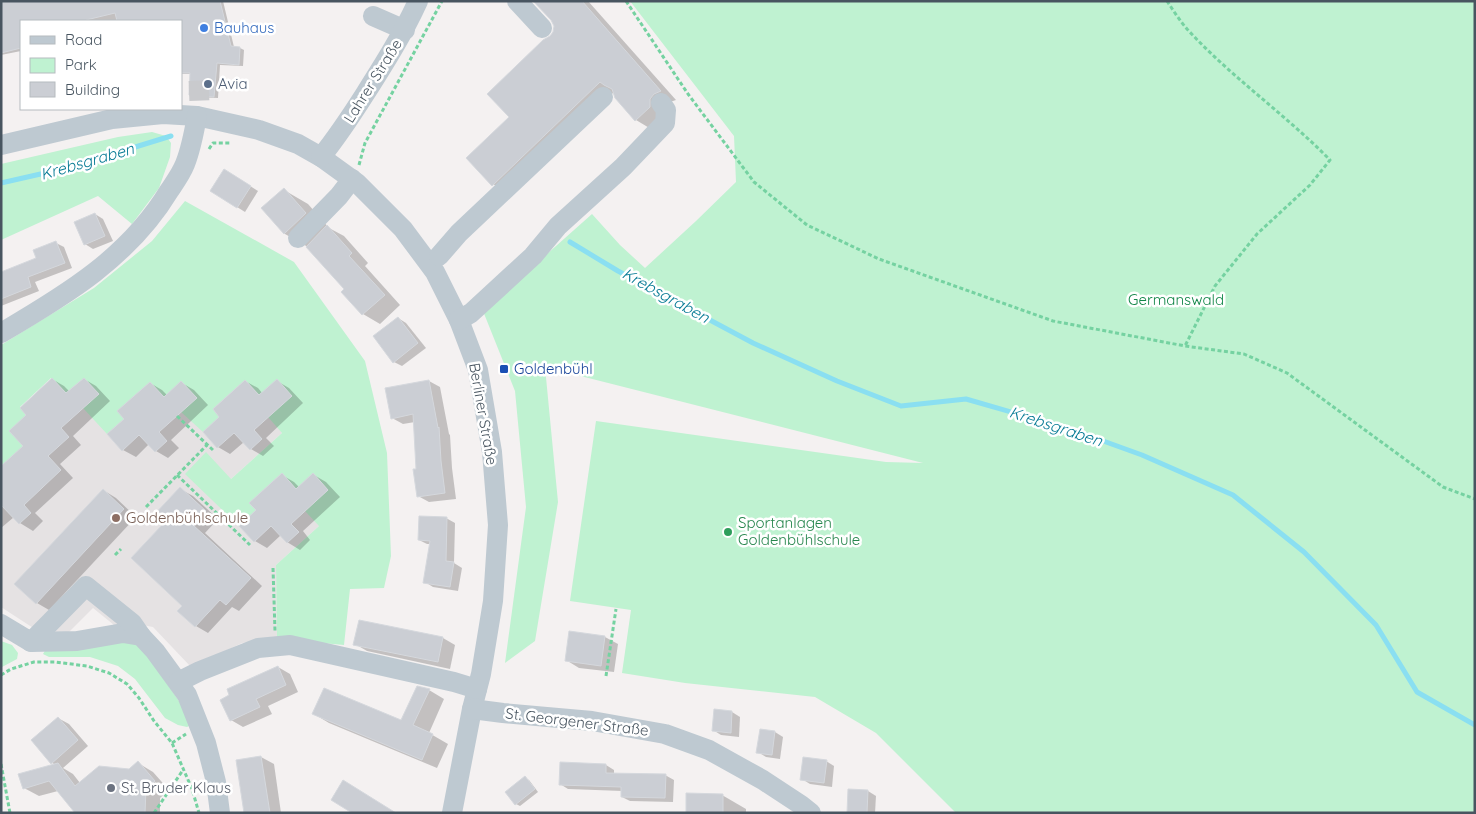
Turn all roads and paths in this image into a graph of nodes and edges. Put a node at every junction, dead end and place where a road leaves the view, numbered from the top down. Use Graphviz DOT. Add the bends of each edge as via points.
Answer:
graph roads {
  1 [pos="418,1"];
  2 [pos="442,1"];
  3 [pos="516,1"];
  4 [pos="626,1"];
  5 [pos="1167,1"];
  6 [pos="373,16"];
  7 [pos="542,28"];
  8 [pos="404,30"];
  9 [pos="603,97"];
  10 [pos="661,103"];
  11 [pos="197,116"];
  12 [pos="1,145"];
  13 [pos="321,157"];
  14 [pos="355,172"];
  15 [pos="298,238"];
  16 [pos="439,256"];
  17 [pos="459,320"];
  18 [pos="1,333"];
  19 [pos="1185,346"];
  20 [pos="177,416"];
  21 [pos="207,445"];
  22 [pos="214,451"];
  23 [pos="177,475"];
  24 [pos="1475,499"];
  25 [pos="146,506"];
  26 [pos="250,545"];
  27 [pos="121,549"];
  28 [pos="115,555"];
  29 [pos="273,568"];
  30 [pos="616,609"];
  31 [pos="1,624"];
  32 [pos="141,636"];
  33 [pos="31,642"];
  34 [pos="275,647"];
  35 [pos="1,675"];
  36 [pos="606,676"];
  37 [pos="178,682"];
  38 [pos="477,690"];
  39 [pos="472,709"];
  40 [pos="1,764"];
  41 [pos="183,769"];
  42 [pos="10,813"];
  43 [pos="154,813"];
  44 [pos="199,813"];
  45 [pos="220,813"];
  46 [pos="452,813"];
  47 [pos="811,813"];
  1 -- 8 [label="street, Lahrer Straße"];
  2 -- 14 [label="path" via="365,143"];
  3 -- 7 [label="street"];
  4 -- 19 [label="path" via="688,94 754,182 807,225 879,259 1053,321"];
  5 -- 19 [label="path" via="1186,28 1240,81 1308,137 1330,160 1310,185 1257,234 1215,286"];
  6 -- 8 [label="street"];
  8 -- 13 [label="street, Lahrer Straße" via="349,120"];
  9 -- 16 [label="street" via="582,123"];
  10 -- 17 [label="street" via="666,110 666,122 623,167 558,226 532,256 471,313"];
  11 -- 12 [label="street, Berliner Straße" via="163,114 112,119"];
  11 -- 13 [label="street, Berliner Straße" via="259,130 298,144"];
  11 -- 18 [label="street" via="184,167 138,234 59,299"];
  13 -- 14 [label="street, Berliner Straße"];
  14 -- 15 [label="street" via="339,196"];
  14 -- 17 [label="street, Berliner Straße" via="357,183 403,229 435,272"];
  17 -- 38 [label="street, Berliner Straße" via="478,370 492,452 498,526 493,601"];
  19 -- 24 [label="path" via="1244,354 1287,372 1443,486"];
  20 -- 21 [label="path"];
  21 -- 22 [label="path"];
  21 -- 23 [label="path"];
  23 -- 25 [label="path"];
  23 -- 26 [label="path"];
  27 -- 28 [label="path"];
  29 -- 34 [label="path"];
  30 -- 36 [label="path"];
  31 -- 33 [label="street"];
  32 -- 33 [label="street" via="123,633 77,641"];
  32 -- 33 [label="street" via="132,623 86,586"];
  32 -- 37 [label="street"];
  34 -- 37 [label="street" via="258,648"];
  34 -- 38 [label="street" via="290,645"];
  35 -- 41 [label="path" via="34,662 87,666 109,673 127,684 140,698 172,743"];
  37 -- 45 [label="street" via="187,695 206,744"];
  38 -- 39 [label="street, Berliner Straße"];
  39 -- 46 [label="street, Berliner Straße"];
  39 -- 47 [label="street, St. Georgener Straße" via="592,722 665,734 709,750 763,780"];
  40 -- 42 [label="path"];
  41 -- 43 [label="path"];
  41 -- 44 [label="path"];
}
